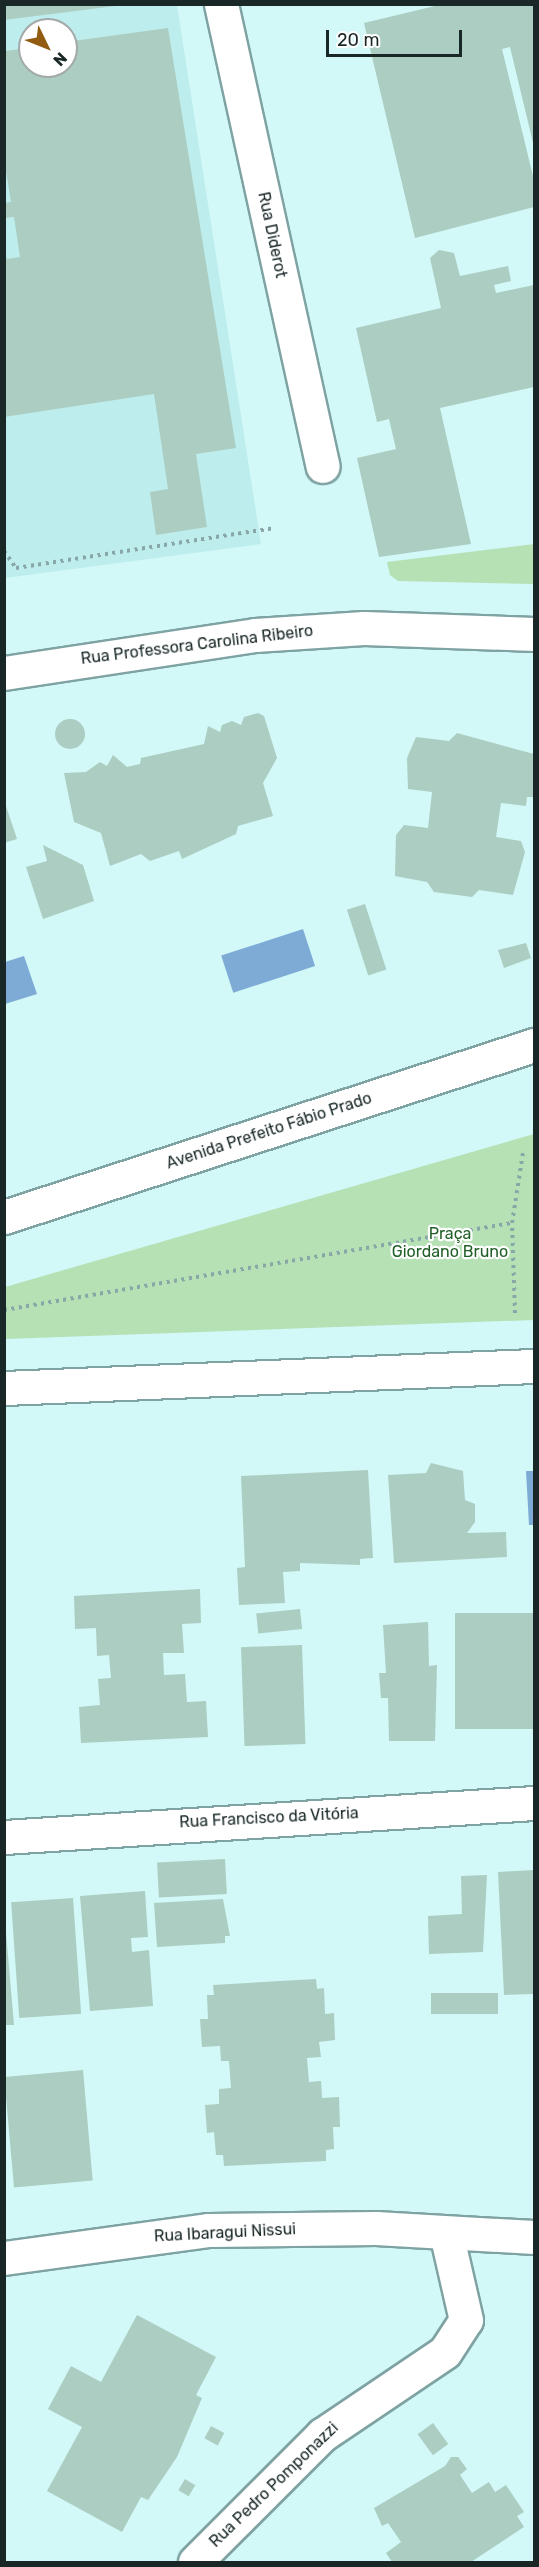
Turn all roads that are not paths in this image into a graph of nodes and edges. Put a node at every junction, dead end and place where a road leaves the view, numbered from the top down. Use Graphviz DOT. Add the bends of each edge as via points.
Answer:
graph roads {
  1 [pos="221,4"];
  2 [pos="323,466"];
  3 [pos="534,634"];
  4 [pos="4,673"];
  5 [pos="534,1045"];
  6 [pos="4,1217"];
  7 [pos="534,1366"];
  8 [pos="4,1388"];
  9 [pos="534,1803"];
  10 [pos="4,1837"];
  11 [pos="447,2233"];
  12 [pos="534,2237"];
  13 [pos="4,2258"];
  14 [pos="195,2562"];
  1 -- 2 [label="street, Rua Diderot"];
  3 -- 4 [label="street, Rua Professora Carolina Ribeiro" via="364,628 255,635"];
  5 -- 6 [label="street, Avenida Prefeito Fábio Prado"];
  7 -- 8 [label="street"];
  9 -- 10 [label="street, Rua Francisco da Vitória"];
  11 -- 12 [label="street"];
  11 -- 13 [label="street, Rua Ibaragui Nissui" via="209,2230"];
  11 -- 14 [label="street, Rua Pedro Pomponazzi" via="466,2320 445,2352 322,2435"];
}
